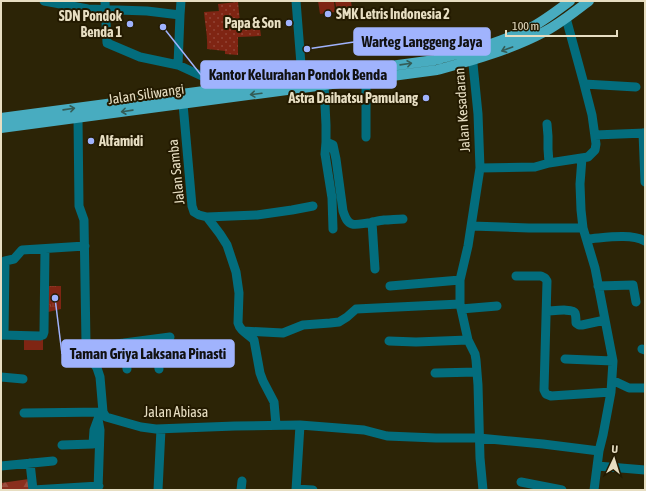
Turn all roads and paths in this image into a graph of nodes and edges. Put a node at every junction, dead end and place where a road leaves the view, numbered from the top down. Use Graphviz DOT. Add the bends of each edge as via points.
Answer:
graph roads {
  1 [pos="44,1"];
  2 [pos="181,1"];
  3 [pos="296,1"];
  4 [pos="570,1"];
  5 [pos="589,1"];
  6 [pos="105,6"];
  7 [pos="180,15"];
  8 [pos="566,18"];
  9 [pos="473,55"];
  10 [pos="178,65"];
  11 [pos="302,77"];
  12 [pos="366,80"];
  13 [pos="584,84"];
  14 [pos="324,85"];
  15 [pos="636,87"];
  16 [pos="220,89"];
  17 [pos="183,104"];
  18 [pos="1,118"];
  19 [pos="78,118"];
  20 [pos="547,124"];
  21 [pos="1,128"];
  22 [pos="644,133"];
  23 [pos="595,135"];
  24 [pos="366,137"];
  25 [pos="326,142"];
  26 [pos="582,158"];
  27 [pos="549,163"];
  28 [pos="480,168"];
  29 [pos="645,182"];
  30 [pos="313,206"];
  31 [pos="207,217"];
  32 [pos="403,219"];
  33 [pos="372,222"];
  34 [pos="471,226"];
  35 [pos="583,228"];
  36 [pos="333,229"];
  37 [pos="587,239"];
  38 [pos="645,241"];
  39 [pos="85,246"];
  40 [pos="44,249"];
  41 [pos="375,269"];
  42 [pos="516,276"];
  43 [pos="460,280"];
  44 [pos="390,286"];
  45 [pos="598,286"];
  46 [pos="636,302"];
  47 [pos="460,306"];
  48 [pos="498,306"];
  49 [pos="546,311"];
  50 [pos="605,320"];
  51 [pos="243,331"];
  52 [pos="2,335"];
  53 [pos="170,338"];
  54 [pos="155,339"];
  55 [pos="468,340"];
  56 [pos="389,341"];
  57 [pos="124,343"];
  58 [pos="86,348"];
  59 [pos="565,359"];
  60 [pos="613,361"];
  61 [pos="127,369"];
  62 [pos="159,369"];
  63 [pos="477,372"];
  64 [pos="435,373"];
  65 [pos="1,377"];
  66 [pos="23,379"];
  67 [pos="612,380"];
  68 [pos="645,383"];
  69 [pos="624,386"];
  70 [pos="645,388"];
  71 [pos="611,392"];
  72 [pos="24,413"];
  73 [pos="100,415"];
  74 [pos="276,425"];
  75 [pos="300,426"];
  76 [pos="161,429"];
  77 [pos="479,438"];
  78 [pos="62,445"];
  79 [pos="599,451"];
  80 [pos="53,461"];
  81 [pos="30,463"];
  82 [pos="1,466"];
  83 [pos="597,466"];
  84 [pos="645,470"];
  85 [pos="521,482"];
  86 [pos="98,488"];
  87 [pos="158,489"];
  88 [pos="296,489"];
  89 [pos="313,490"];
  90 [pos="483,490"];
  91 [pos="562,490"];
  92 [pos="594,490"];
  1 -- 6 [label="street" via="79,8"];
  2 -- 7 [label="street"];
  3 -- 11 [label="street"];
  4 -- 9 [label="main road, Jalan Siliwangi" via="532,27"];
  5 -- 8 [label="main road, Jalan Siliwangi"];
  6 -- 7 [label="street"];
  6 -- 10 [label="street" via="107,42 140,57"];
  7 -- 10 [label="street"];
  8 -- 9 [label="main road, Jalan Siliwangi, one-way" via="510,48"];
  8 -- 13 [label="street"];
  11 -- 9 [label="main road, Jalan Siliwangi, one-way"];
  9 -- 12 [label="main road, Jalan Siliwangi" via="437,70"];
  9 -- 28 [label="street, Jalan Kesadaran"];
  10 -- 16 [label="street" via="216,82"];
  11 -- 16 [label="main road, Jalan Siliwangi"];
  12 -- 14 [label="main road, Jalan Siliwangi"];
  12 -- 24 [label="street"];
  13 -- 15 [label="street"];
  13 -- 23 [label="street"];
  14 -- 17 [label="main road, Jalan Siliwangi, one-way"];
  14 -- 25 [label="street"];
  18 -- 16 [label="main road, Jalan Siliwangi, one-way"];
  17 -- 19 [label="main road, Jalan Siliwangi, one-way"];
  17 -- 31 [label="street, Jalan Samba" via="192,206 194,212"];
  19 -- 21 [label="main road, Jalan Siliwangi"];
  19 -- 39 [label="street" via="79,206 84,220"];
  20 -- 27 [label="street"];
  22 -- 23 [label="street"];
  22 -- 29 [label="street"];
  23 -- 26 [label="street" via="595,150 588,157"];
  25 -- 33 [label="street" via="332,145 336,159 345,218 352,224"];
  25 -- 36 [label="street"];
  26 -- 27 [label="street"];
  26 -- 35 [label="street" via="580,184"];
  27 -- 28 [label="street" via="535,167"];
  28 -- 34 [label="street, Jalan Kesadaran"];
  30 -- 31 [label="street" via="257,215"];
  31 -- 51 [label="street, Jalan Samba" via="227,246 236,272 239,293 238,323"];
  32 -- 33 [label="street"];
  33 -- 41 [label="street"];
  34 -- 35 [label="street"];
  34 -- 43 [label="street, Jalan Kesadaran"];
  35 -- 37 [label="street"];
  37 -- 38 [label="street" via="627,237"];
  37 -- 45 [label="street"];
  39 -- 40 [label="street"];
  39 -- 58 [label="street"];
  40 -- 52 [label="street" via="22,250 14,259 5,260"];
  40 -- 52 [label="street" via="43,335"];
  42 -- 49 [label="street" via="545,278"];
  43 -- 44 [label="street"];
  43 -- 47 [label="street, Jalan Kesadaran"];
  45 -- 46 [label="street" via="633,284"];
  45 -- 50 [label="street"];
  47 -- 48 [label="street"];
  47 -- 51 [label="street" via="356,309 339,322 303,325 283,333"];
  47 -- 55 [label="street, Jalan Kesadaran"];
  49 -- 50 [label="street" via="573,311 579,325"];
  49 -- 71 [label="street" via="546,394 551,396"];
  50 -- 60 [label="street"];
  51 -- 74 [label="street, Jalan Samba" via="254,340 260,373 274,402"];
  53 -- 54 [label="street"];
  54 -- 57 [label="street"];
  54 -- 62 [label="street"];
  55 -- 56 [label="street"];
  55 -- 63 [label="street, Jalan Kesadaran" via="475,354"];
  57 -- 58 [label="street"];
  57 -- 61 [label="street"];
  58 -- 73 [label="street" via="100,377"];
  59 -- 60 [label="street"];
  60 -- 67 [label="street"];
  63 -- 64 [label="street"];
  63 -- 77 [label="street, Jalan Kesadaran"];
  65 -- 66 [label="street"];
  67 -- 69 [label="street"];
  67 -- 71 [label="street"];
  68 -- 69 [label="street" via="630,383"];
  69 -- 70 [label="street"];
  71 -- 79 [label="street"];
  72 -- 73 [label="street"];
  73 -- 76 [label="street, Jalan Abiasa" via="141,427"];
  73 -- 78 [label="street" via="94,430 93,444"];
  73 -- 86 [label="street"];
  74 -- 75 [label="street, Jalan Abiasa"];
  74 -- 76 [label="street, Jalan Abiasa"];
  75 -- 77 [label="street, Jalan Abiasa" via="364,430 387,436"];
  75 -- 88 [label="street"];
  76 -- 87 [label="street"];
  77 -- 79 [label="street, Jalan Abiasa"];
  77 -- 90 [label="street, Jalan Kesadaran"];
  79 -- 83 [label="street"];
  80 -- 81 [label="street"];
  81 -- 82 [label="street"];
  81 -- 86 [label="street" via="33,490"];
  83 -- 84 [label="street"];
  83 -- 92 [label="street"];
  85 -- 91 [label="street"];
  88 -- 89 [label="street"];
}
